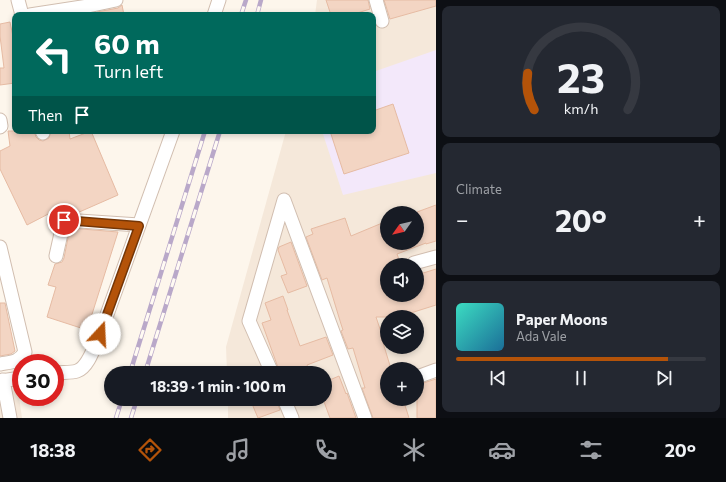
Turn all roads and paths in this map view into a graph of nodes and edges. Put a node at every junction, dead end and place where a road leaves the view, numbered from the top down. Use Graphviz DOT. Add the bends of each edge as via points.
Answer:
graph roads {
  1 [pos="18,0"];
  2 [pos="116,0"];
  3 [pos="219,0"];
  4 [pos="376,0"];
  5 [pos="94,6"];
  6 [pos="21,12"];
  7 [pos="51,12"];
  8 [pos="215,12"];
  9 [pos="382,21"];
  10 [pos="0,120"];
  11 [pos="0,128"];
  12 [pos="172,134"];
  13 [pos="139,226"];
  14 [pos="0,247"];
  15 [pos="56,256"];
  16 [pos="436,257"];
  17 [pos="424,260"];
  18 [pos="5,363"];
  19 [pos="269,366"];
  20 [pos="436,370"];
  21 [pos="64,373"];
  22 [pos="424,374"];
  23 [pos="8,379"];
  24 [pos="3,401"];
  25 [pos="287,406"];
  26 [pos="10,418"];
  27 [pos="292,418"];
  28 [pos="365,418"];
  1 -- 6 [label="street"];
  2 -- 5 [label="street"];
  3 -- 8 [label="street"];
  4 -- 9 [label="street"];
  5 -- 7 [label="street"];
  10 -- 11 [label="street"];
  12 -- 13 [label="street"];
  13 -- 15 [label="street" via="64,220"];
  13 -- 21 [label="street" via="88,362 76,372"];
  14 -- 18 [label="street" via="25,352 21,358"];
  16 -- 17 [label="street"];
  18 -- 23 [label="street"];
  19 -- 28 [label="street" via="249,321 284,200"];
  20 -- 22 [label="street"];
  23 -- 24 [label="street"];
  24 -- 26 [label="street"];
  25 -- 27 [label="street"];
}
